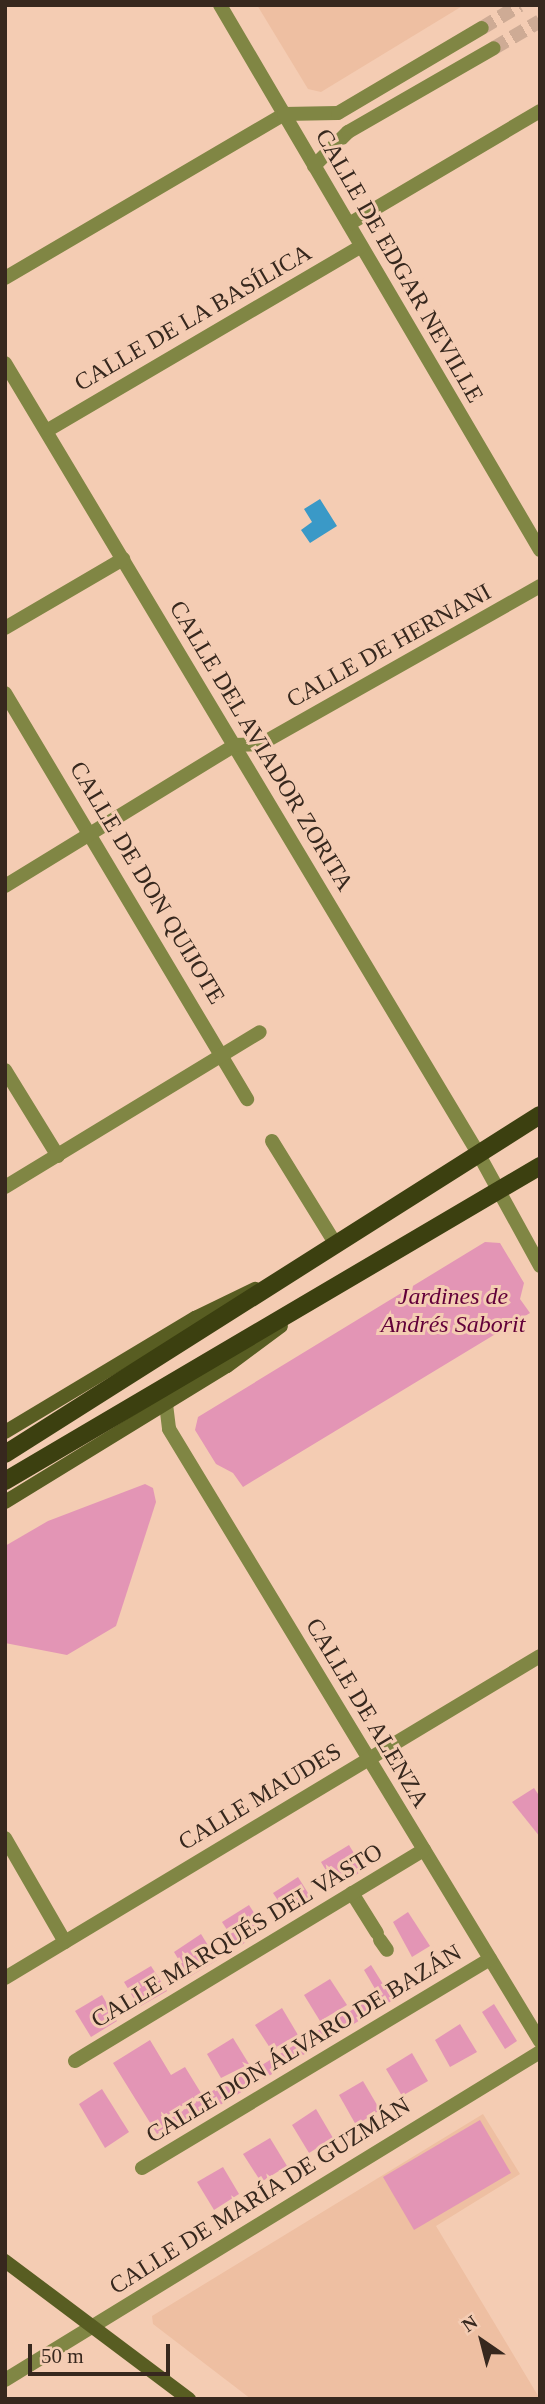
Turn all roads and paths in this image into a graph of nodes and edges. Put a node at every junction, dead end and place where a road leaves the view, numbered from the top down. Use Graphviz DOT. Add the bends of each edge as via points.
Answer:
graph roads {
  1 [pos="220,5"];
  2 [pos="482,28"];
  3 [pos="494,48"];
  4 [pos="540,111"];
  5 [pos="284,114"];
  6 [pos="314,166"];
  7 [pos="349,224"];
  8 [pos="361,246"];
  9 [pos="5,278"];
  10 [pos="8,373"];
  11 [pos="48,430"];
  12 [pos="540,550"];
  13 [pos="123,559"];
  14 [pos="540,586"];
  15 [pos="5,628"];
  16 [pos="5,693"];
  17 [pos="235,745"];
  18 [pos="91,833"];
  19 [pos="5,886"];
  20 [pos="260,1032"];
  21 [pos="224,1055"];
  22 [pos="5,1070"];
  23 [pos="247,1099"];
  24 [pos="540,1115"];
  25 [pos="272,1141"];
  26 [pos="478,1153"];
  27 [pos="58,1156"];
  28 [pos="540,1166"];
  29 [pos="5,1187"];
  30 [pos="500,1191"];
  31 [pos="335,1243"];
  32 [pos="540,1266"];
  33 [pos="279,1279"];
  34 [pos="298,1313"];
  35 [pos="166,1404"];
  36 [pos="5,1432"];
  37 [pos="5,1454"];
  38 [pos="5,1481"];
  39 [pos="5,1502"];
  40 [pos="540,1656"];
  41 [pos="368,1759"];
  42 [pos="5,1838"];
  43 [pos="424,1850"];
  44 [pos="352,1894"];
  45 [pos="381,1941"];
  46 [pos="65,1942"];
  47 [pos="490,1958"];
  48 [pos="5,1978"];
  49 [pos="540,2041"];
  50 [pos="540,2052"];
  51 [pos="75,2061"];
  52 [pos="142,2168"];
  53 [pos="5,2262"];
  54 [pos="92,2326"];
  55 [pos="5,2380"];
  56 [pos="189,2399"];
  1 -- 5 [label="street, CALLE DE EDGAR NEVILLE"];
  2 -- 5 [label="street" via="338,113"];
  3 -- 6 [label="street" via="348,132"];
  4 -- 7 [label="street"];
  5 -- 6 [label="street, CALLE DE EDGAR NEVILLE"];
  5 -- 9 [label="street"];
  6 -- 7 [label="street, CALLE DE EDGAR NEVILLE"];
  7 -- 8 [label="street, CALLE DE EDGAR NEVILLE"];
  8 -- 11 [label="street, CALLE DE LA BASÍLICA"];
  8 -- 12 [label="street, CALLE DE EDGAR NEVILLE"];
  10 -- 11 [label="street, CALLE DEL AVIADOR ZORITA"];
  11 -- 13 [label="street, CALLE DEL AVIADOR ZORITA"];
  13 -- 15 [label="street"];
  13 -- 17 [label="street, CALLE DEL AVIADOR ZORITA"];
  14 -- 17 [label="street, CALLE DE HERNANI" via="261,744"];
  16 -- 18 [label="street, CALLE DE DON QUIJOTE"];
  17 -- 18 [label="street, CALLE DE HERNANI"];
  17 -- 26 [label="street, CALLE DEL AVIADOR ZORITA"];
  18 -- 19 [label="street, CALLE DE HERNANI"];
  18 -- 21 [label="street, CALLE DE DON QUIJOTE"];
  20 -- 21 [label="street"];
  21 -- 23 [label="street, CALLE DE DON QUIJOTE"];
  21 -- 27 [label="street"];
  22 -- 27 [label="street"];
  24 -- 26 [label="main road"];
  25 -- 31 [label="street"];
  26 -- 30 [label="street, CALLE DEL AVIADOR ZORITA"];
  26 -- 31 [label="main road"];
  27 -- 29 [label="street"];
  28 -- 30 [label="main road"];
  30 -- 32 [label="street, CALLE DEL AVIADOR ZORITA" via="508,1214"];
  30 -- 34 [label="main road"];
  31 -- 33 [label="main road"];
  33 -- 36 [label="street" via="209,1310"];
  33 -- 37 [label="main road"];
  34 -- 35 [label="street"];
  34 -- 38 [label="main road"];
  35 -- 39 [label="street"];
  35 -- 41 [label="street, CALLE DE ALENZA" via="169,1429"];
  40 -- 41 [label="street, CALLE MAUDES"];
  41 -- 43 [label="street, CALLE DE ALENZA"];
  41 -- 46 [label="street, CALLE MAUDES"];
  42 -- 46 [label="street"];
  43 -- 44 [label="street, CALLE MARQUÉS DEL VASTO"];
  43 -- 47 [label="street, CALLE DE ALENZA"];
  44 -- 45 [label="street"];
  44 -- 51 [label="street, CALLE MARQUÉS DEL VASTO"];
  46 -- 48 [label="street, CALLE MAUDES"];
  47 -- 49 [label="street, CALLE DE ALENZA"];
  47 -- 52 [label="street, CALLE DON ÁLVARO DE BAZÁN"];
  50 -- 54 [label="street, CALLE DE MARÍA DE GUZMÁN"];
  53 -- 54 [label="street"];
  54 -- 55 [label="street, CALLE DE MARÍA DE GUZMÁN"];
  54 -- 56 [label="street"];
}
